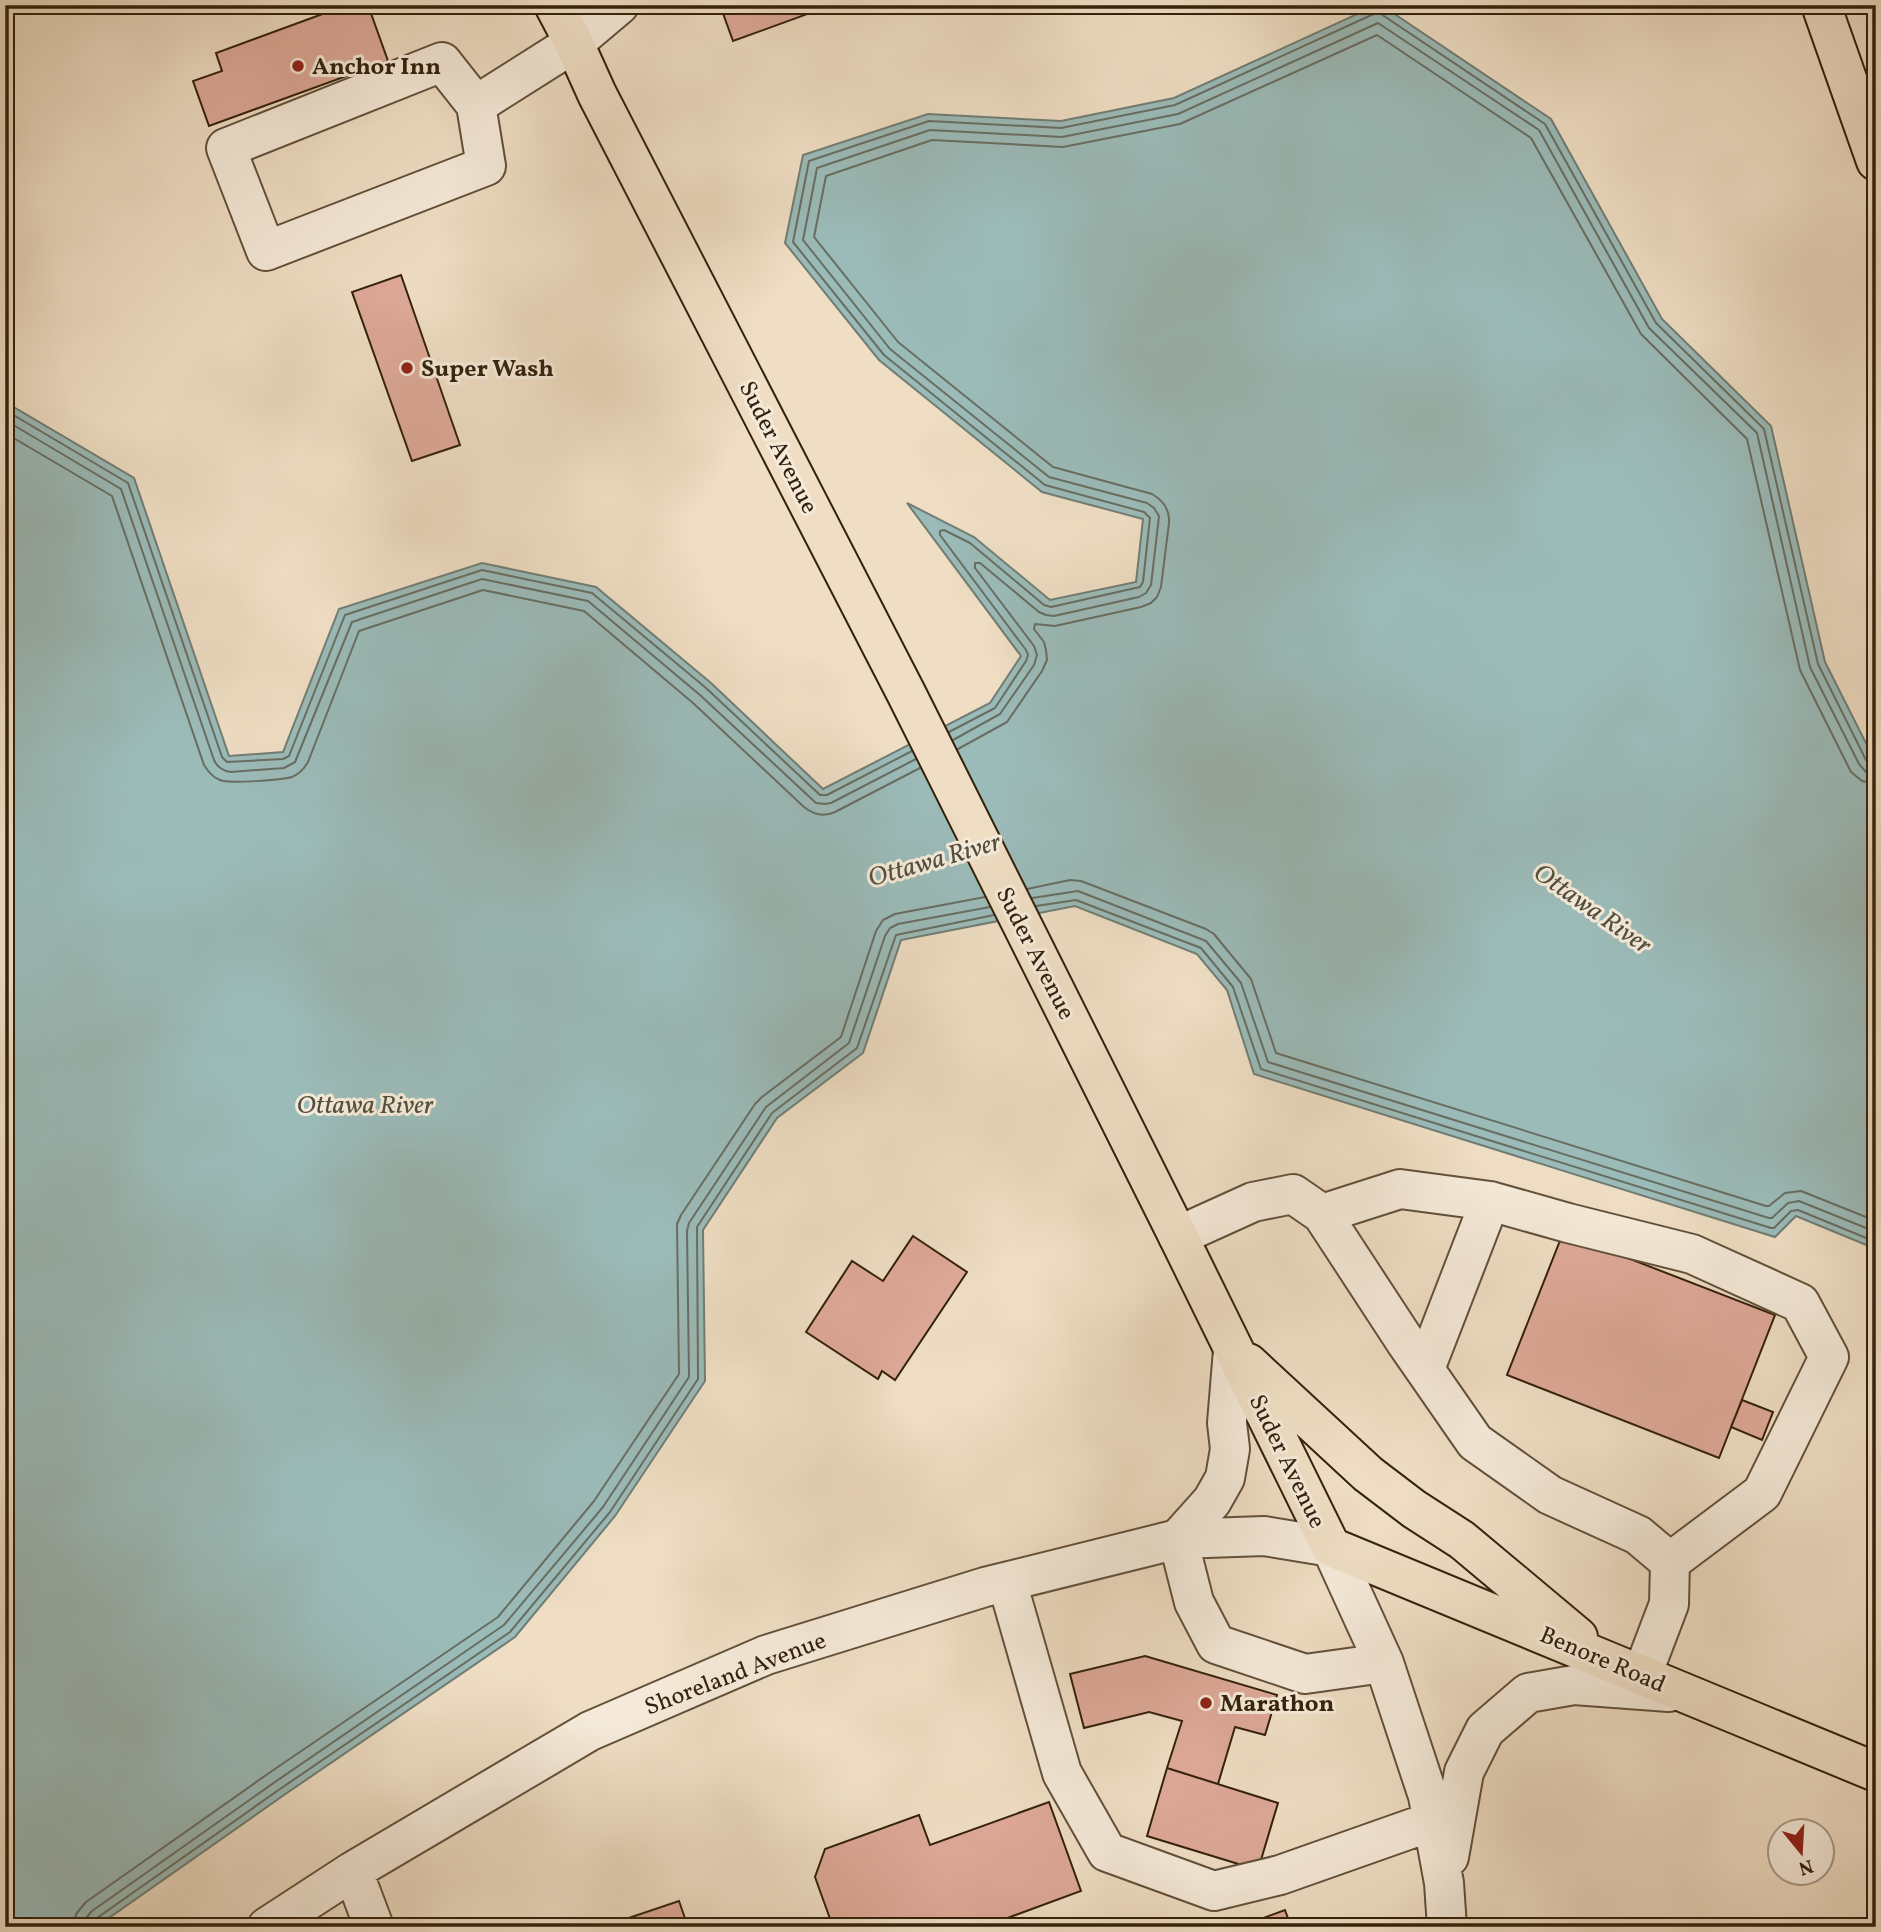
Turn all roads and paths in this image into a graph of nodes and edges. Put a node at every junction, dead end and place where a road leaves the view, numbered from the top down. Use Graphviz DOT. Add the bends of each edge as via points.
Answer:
graph roads {
  1 [pos="554,5"];
  2 [pos="619,5"];
  3 [pos="1821,5"];
  4 [pos="574,43"];
  5 [pos="476,105"];
  6 [pos="1876,161"];
  7 [pos="1490,1201"];
  8 [pos="1322,1214"];
  9 [pos="1178,1236"];
  10 [pos="1233,1350"];
  11 [pos="1425,1369"];
  12 [pos="1178,1539"];
  13 [pos="1331,1547"];
  14 [pos="1670,1562"];
  15 [pos="1007,1581"];
  16 [pos="1607,1660"];
  17 [pos="1384,1663"];
  18 [pos="1642,1675"];
  19 [pos="1686,1694"];
  20 [pos="1876,1772"];
  21 [pos="1433,1821"];
  22 [pos="353,1871"];
  23 [pos="1444,1883"];
  24 [pos="267,1927"];
  25 [pos="374,1927"];
  26 [pos="1447,1927"];
  1 -- 4 [label="main road, Suder Avenue"];
  2 -- 4 [label="street"];
  3 -- 6 [label="main road"];
  4 -- 5 [label="street"];
  4 -- 9 [label="main road, Suder Avenue"];
  5 -- 5 [label="street" via="486,166 266,251 226,148 442,62"];
  7 -- 8 [label="street" via="1399,1189"];
  7 -- 11 [label="street"];
  7 -- 14 [label="street" via="1692,1254 1800,1303 1829,1357 1762,1493"];
  8 -- 9 [label="street" via="1293,1194 1253,1202"];
  8 -- 11 [label="street"];
  9 -- 10 [label="main road, Suder Avenue"];
  10 -- 12 [label="street" via="1225,1478 1212,1501"];
  10 -- 13 [label="main road, Suder Avenue"];
  10 -- 16 [label="main road" via="1368,1474 1462,1540"];
  11 -- 14 [label="street" via="1475,1442 1550,1495 1638,1535"];
  12 -- 13 [label="street, Shoreland Avenue" via="1264,1536"];
  12 -- 15 [label="street, Shoreland Avenue"];
  12 -- 17 [label="street" via="1194,1602 1216,1644 1305,1674"];
  13 -- 16 [label="main road, Benore Road"];
  13 -- 17 [label="street, Suder Avenue"];
  14 -- 18 [label="street" via="1669,1604"];
  15 -- 21 [label="street" via="1062,1773 1107,1852 1214,1891 1280,1875"];
  15 -- 22 [label="street, Shoreland Avenue" via="766,1655 590,1731"];
  16 -- 18 [label="main road, Benore Road"];
  17 -- 21 [label="street, Suder Avenue" via="1429,1796"];
  18 -- 19 [label="main road, Benore Road"];
  19 -- 20 [label="main road, Benore Road"];
  19 -- 23 [label="street" via="1574,1685 1528,1693 1485,1730 1464,1772"];
  21 -- 23 [label="street, Suder Avenue"];
  22 -- 24 [label="street, Shoreland Avenue"];
  22 -- 25 [label="street"];
  23 -- 26 [label="street, Suder Avenue"];
}
